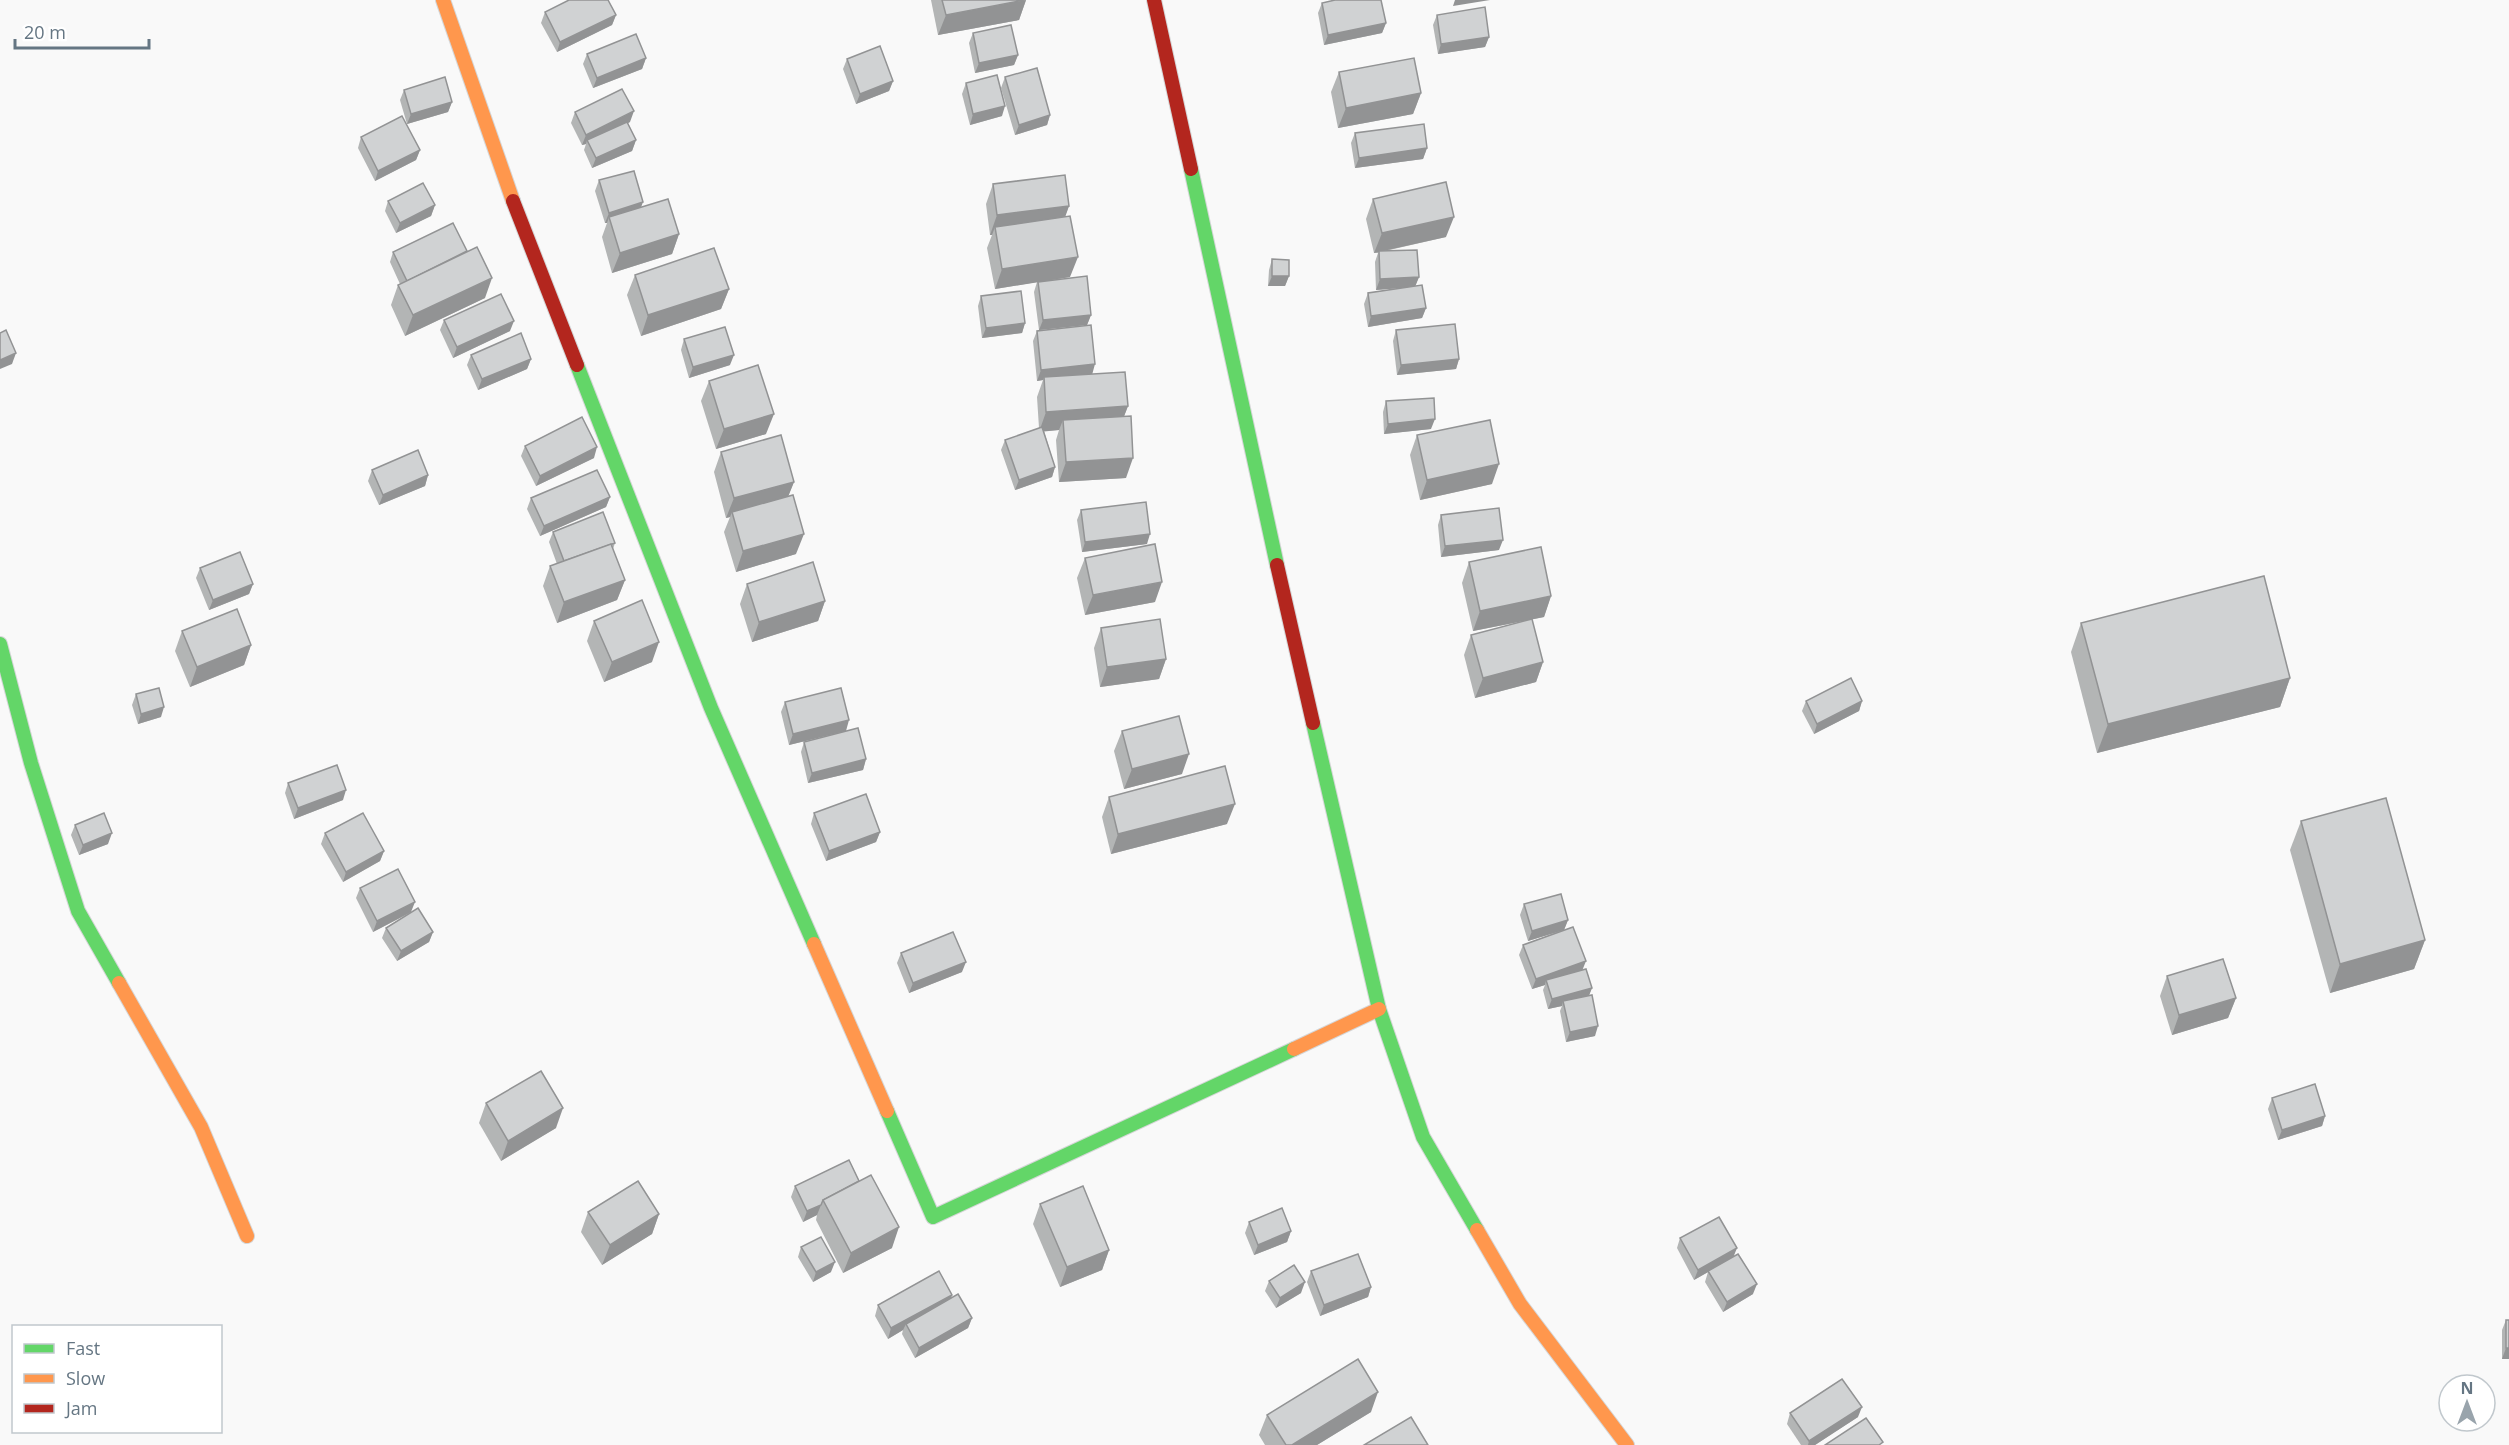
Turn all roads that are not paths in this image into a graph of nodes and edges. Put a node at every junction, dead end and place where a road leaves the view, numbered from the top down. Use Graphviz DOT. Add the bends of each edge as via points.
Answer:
graph roads {
  1 [pos="443,0"];
  2 [pos="1154,0"];
  3 [pos="0,644"];
  4 [pos="1379,1009"];
  5 [pos="247,1236"];
  6 [pos="1627,1445"];
  1 -- 4 [label="main road" via="517,209 711,708 933,1217"];
  2 -- 4 [label="main road" via="1274,555"];
  3 -- 5 [label="main road" via="31,763 78,911 201,1127"];
  4 -- 6 [label="main road" via="1423,1137 1520,1304"];
}
